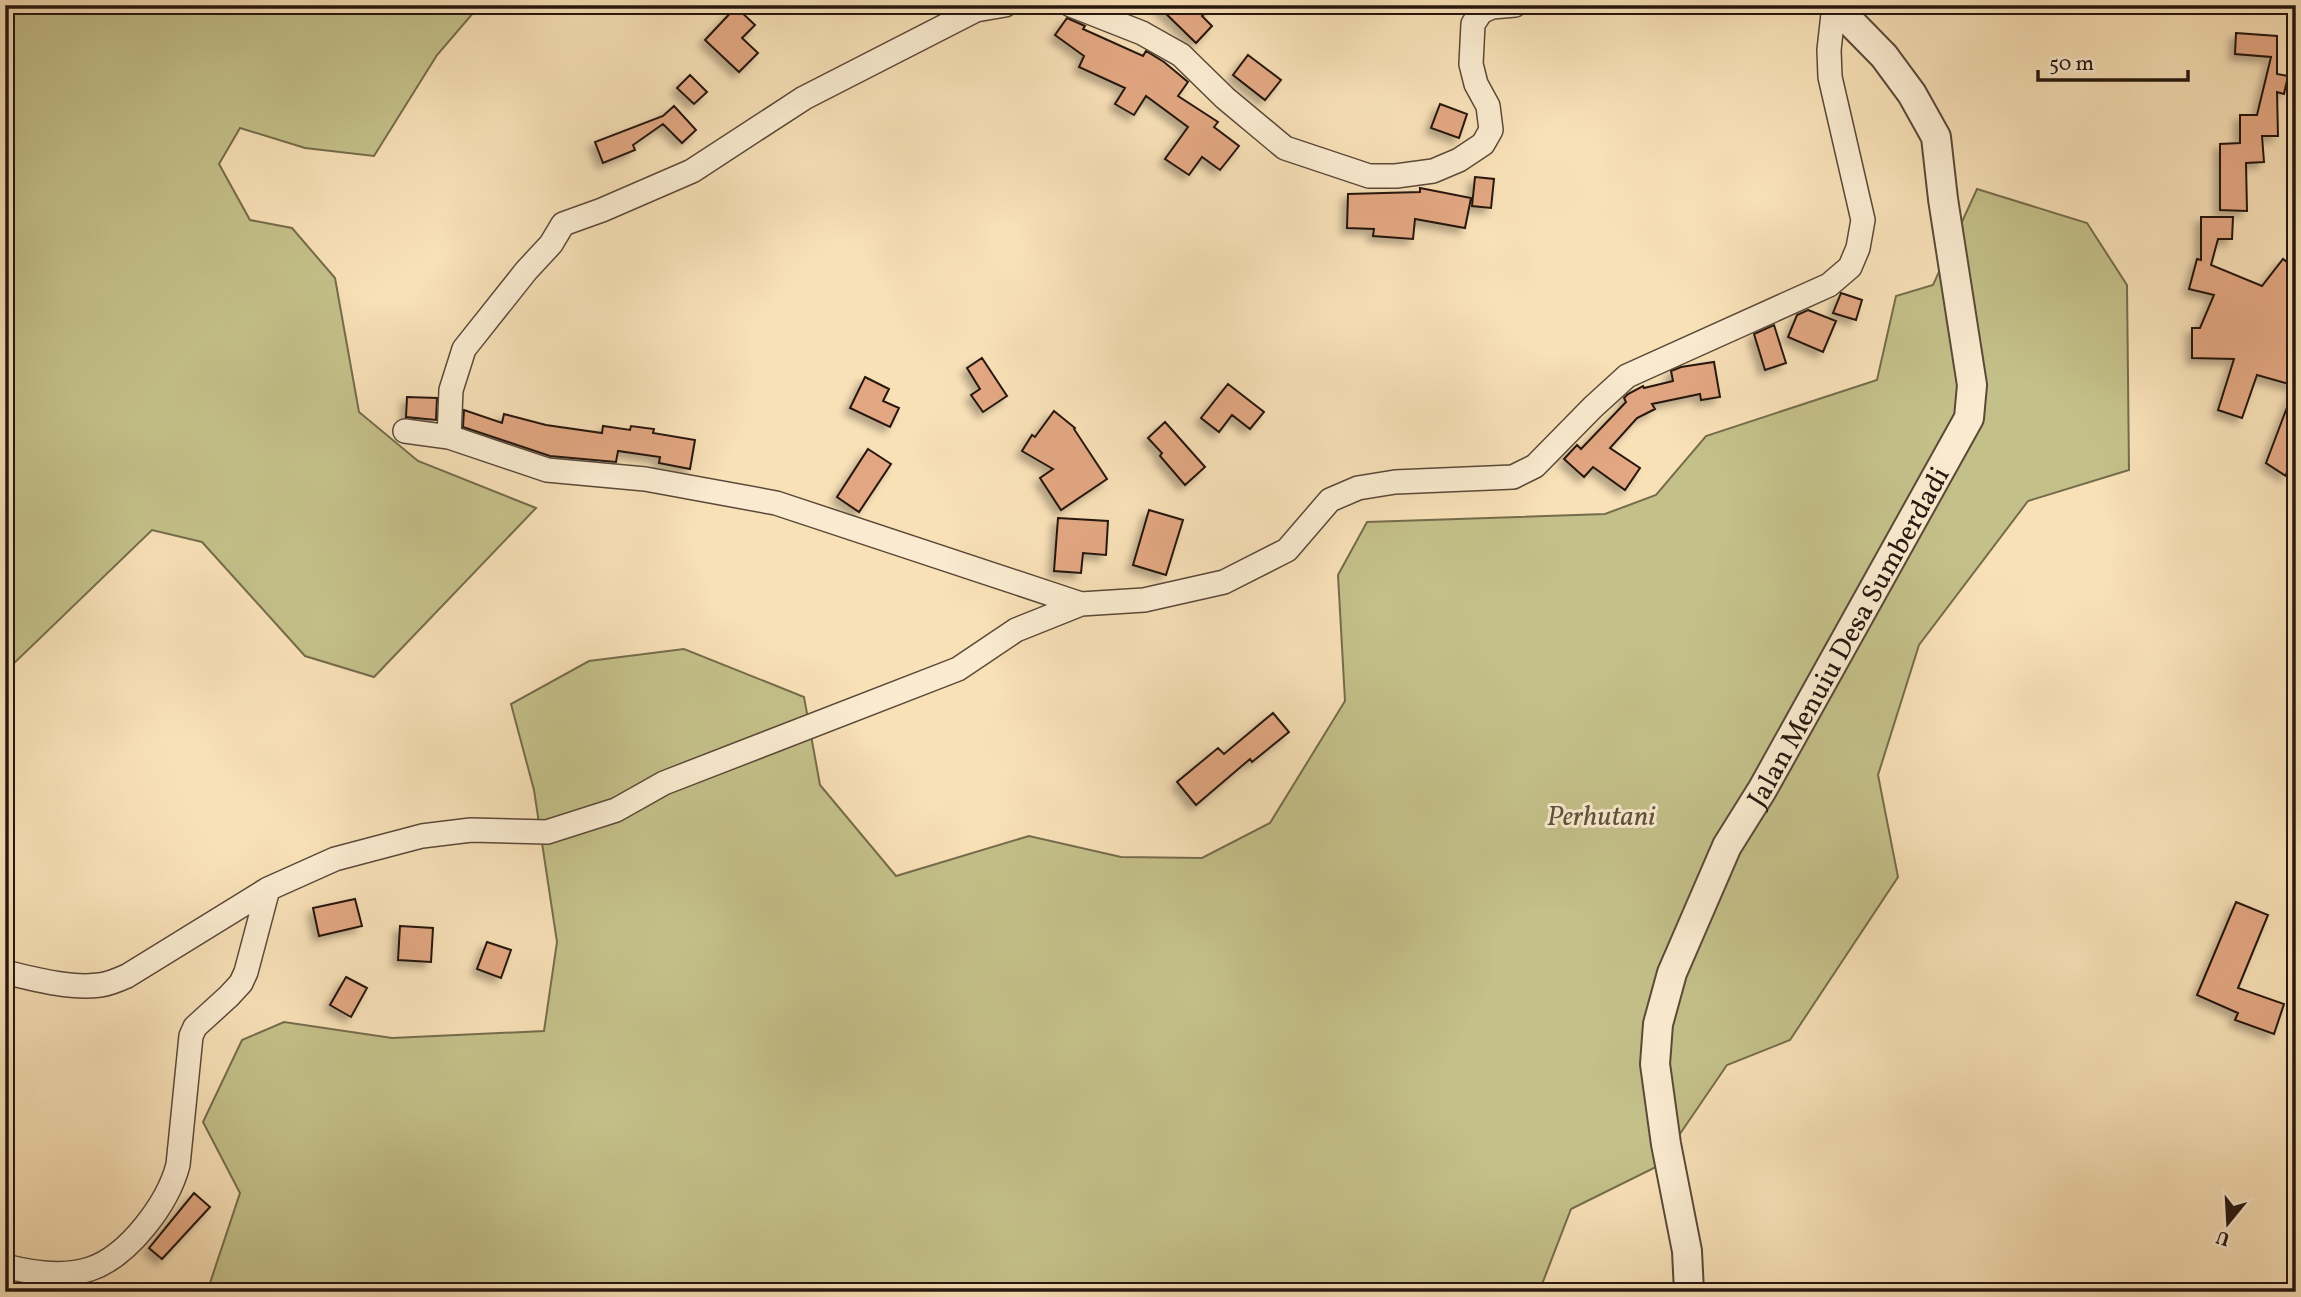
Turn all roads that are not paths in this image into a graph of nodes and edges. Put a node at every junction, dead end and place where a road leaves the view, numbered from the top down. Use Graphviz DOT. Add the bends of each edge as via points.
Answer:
graph roads {
  1 [pos="1005,5"];
  2 [pos="1071,5"];
  3 [pos="1515,5"];
  4 [pos="1834,5"];
  5 [pos="405,430"];
  6 [pos="449,437"];
  7 [pos="1081,604"];
  8 [pos="268,889"];
  9 [pos="5,971"];
  10 [pos="5,1266"];
  11 [pos="1689,1292"];
  1 -- 6 [label="street" via="976,10 804,98 692,171 563,224 464,349 451,390"];
  2 -- 3 [label="street" via="1142,33 1181,55 1285,148 1368,176 1433,171 1483,144 1491,130 1489,106 1471,65 1473,24 1481,12 1492,7"];
  4 -- 7 [label="street" via="1830,77 1863,220 1850,267 1829,285 1627,376 1535,466 1513,477 1358,488 1330,500 1287,550 1224,582 1144,600"];
  4 -- 11 [label="street, Jalan Menuiu Desa Sumberdadi" via="1884,56 1936,137 1972,386 1969,418 1727,846 1672,973 1658,1024 1655,1064 1687,1251"];
  5 -- 6 [label="street"];
  6 -- 7 [label="street" via="547,470 645,478 776,503"];
  7 -- 8 [label="street" via="1016,630 958,669 676,778 616,810 547,832 471,830 422,836 335,859"];
  8 -- 9 [label="street" via="108,984 70,984"];
  8 -- 10 [label="street" via="241,983 191,1036 178,1165 156,1212 124,1248 91,1269 43,1273"];
}
